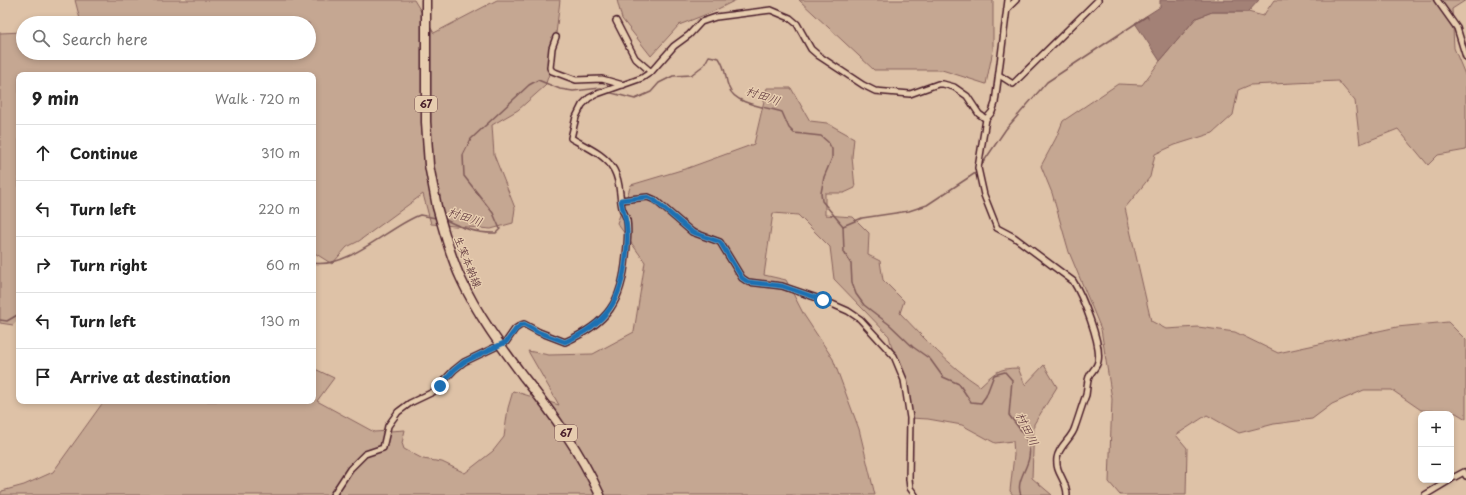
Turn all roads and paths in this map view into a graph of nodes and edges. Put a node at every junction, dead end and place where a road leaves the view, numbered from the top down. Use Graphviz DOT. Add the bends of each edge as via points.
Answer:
graph roads {
  1 [pos="426,0"];
  2 [pos="1008,0"];
  3 [pos="1016,0"];
  4 [pos="1437,0"];
  5 [pos="1094,1"];
  6 [pos="1008,9"];
  7 [pos="616,21"];
  8 [pos="556,37"];
  9 [pos="1466,57"];
  10 [pos="651,72"];
  11 [pos="999,75"];
  12 [pos="621,85"];
  13 [pos="986,119"];
  14 [pos="621,200"];
  15 [pos="1465,473"];
  16 [pos="1454,478"];
  17 [pos="1446,483"];
  18 [pos="333,495"];
  19 [pos="600,495"];
  20 [pos="915,495"];
  21 [pos="1067,495"];
  22 [pos="1425,495"];
  1 -- 19 [label="main road, 生実本納線 / 67, bridge" via="426,122 429,165 437,207 451,254 469,297 497,341 575,446"];
  2 -- 6 [label="street"];
  3 -- 6 [label="street"];
  4 -- 9 [label="street" via="1457,28"];
  5 -- 11 [label="street" via="1014,84"];
  6 -- 11 [label="street"];
  7 -- 10 [label="street" via="635,58"];
  8 -- 12 [label="street" via="550,60 552,71 576,80 602,79"];
  10 -- 12 [label="street"];
  10 -- 13 [label="street" via="674,46 706,19 771,10 790,18 797,24 811,49 863,86 875,91 910,94 943,84 954,87 967,96 979,114"];
  11 -- 13 [label="street" via="995,103"];
  12 -- 14 [label="street" via="589,98 582,105 571,138 600,154 614,169 620,186"];
  13 -- 21 [label="street" via="978,174 997,228 1014,237 1073,281 1093,326 1098,362 1088,378 1086,394 1075,427 1057,459 1057,468 1066,482"];
  14 -- 18 [label="street" via="628,232 624,275 617,299 606,313 591,328 565,342 524,324 521,325 506,342 464,362 433,392 398,412 388,426 383,448 364,454 350,469"];
  14 -- 20 [label="street" via="648,197 692,232 716,239 725,247 742,278 748,282 782,286 836,305 860,319 894,356 902,373 910,418 909,479 910,488"];
  15 -- 16 [label="street"];
  17 -- 22 [label="street"];
}
